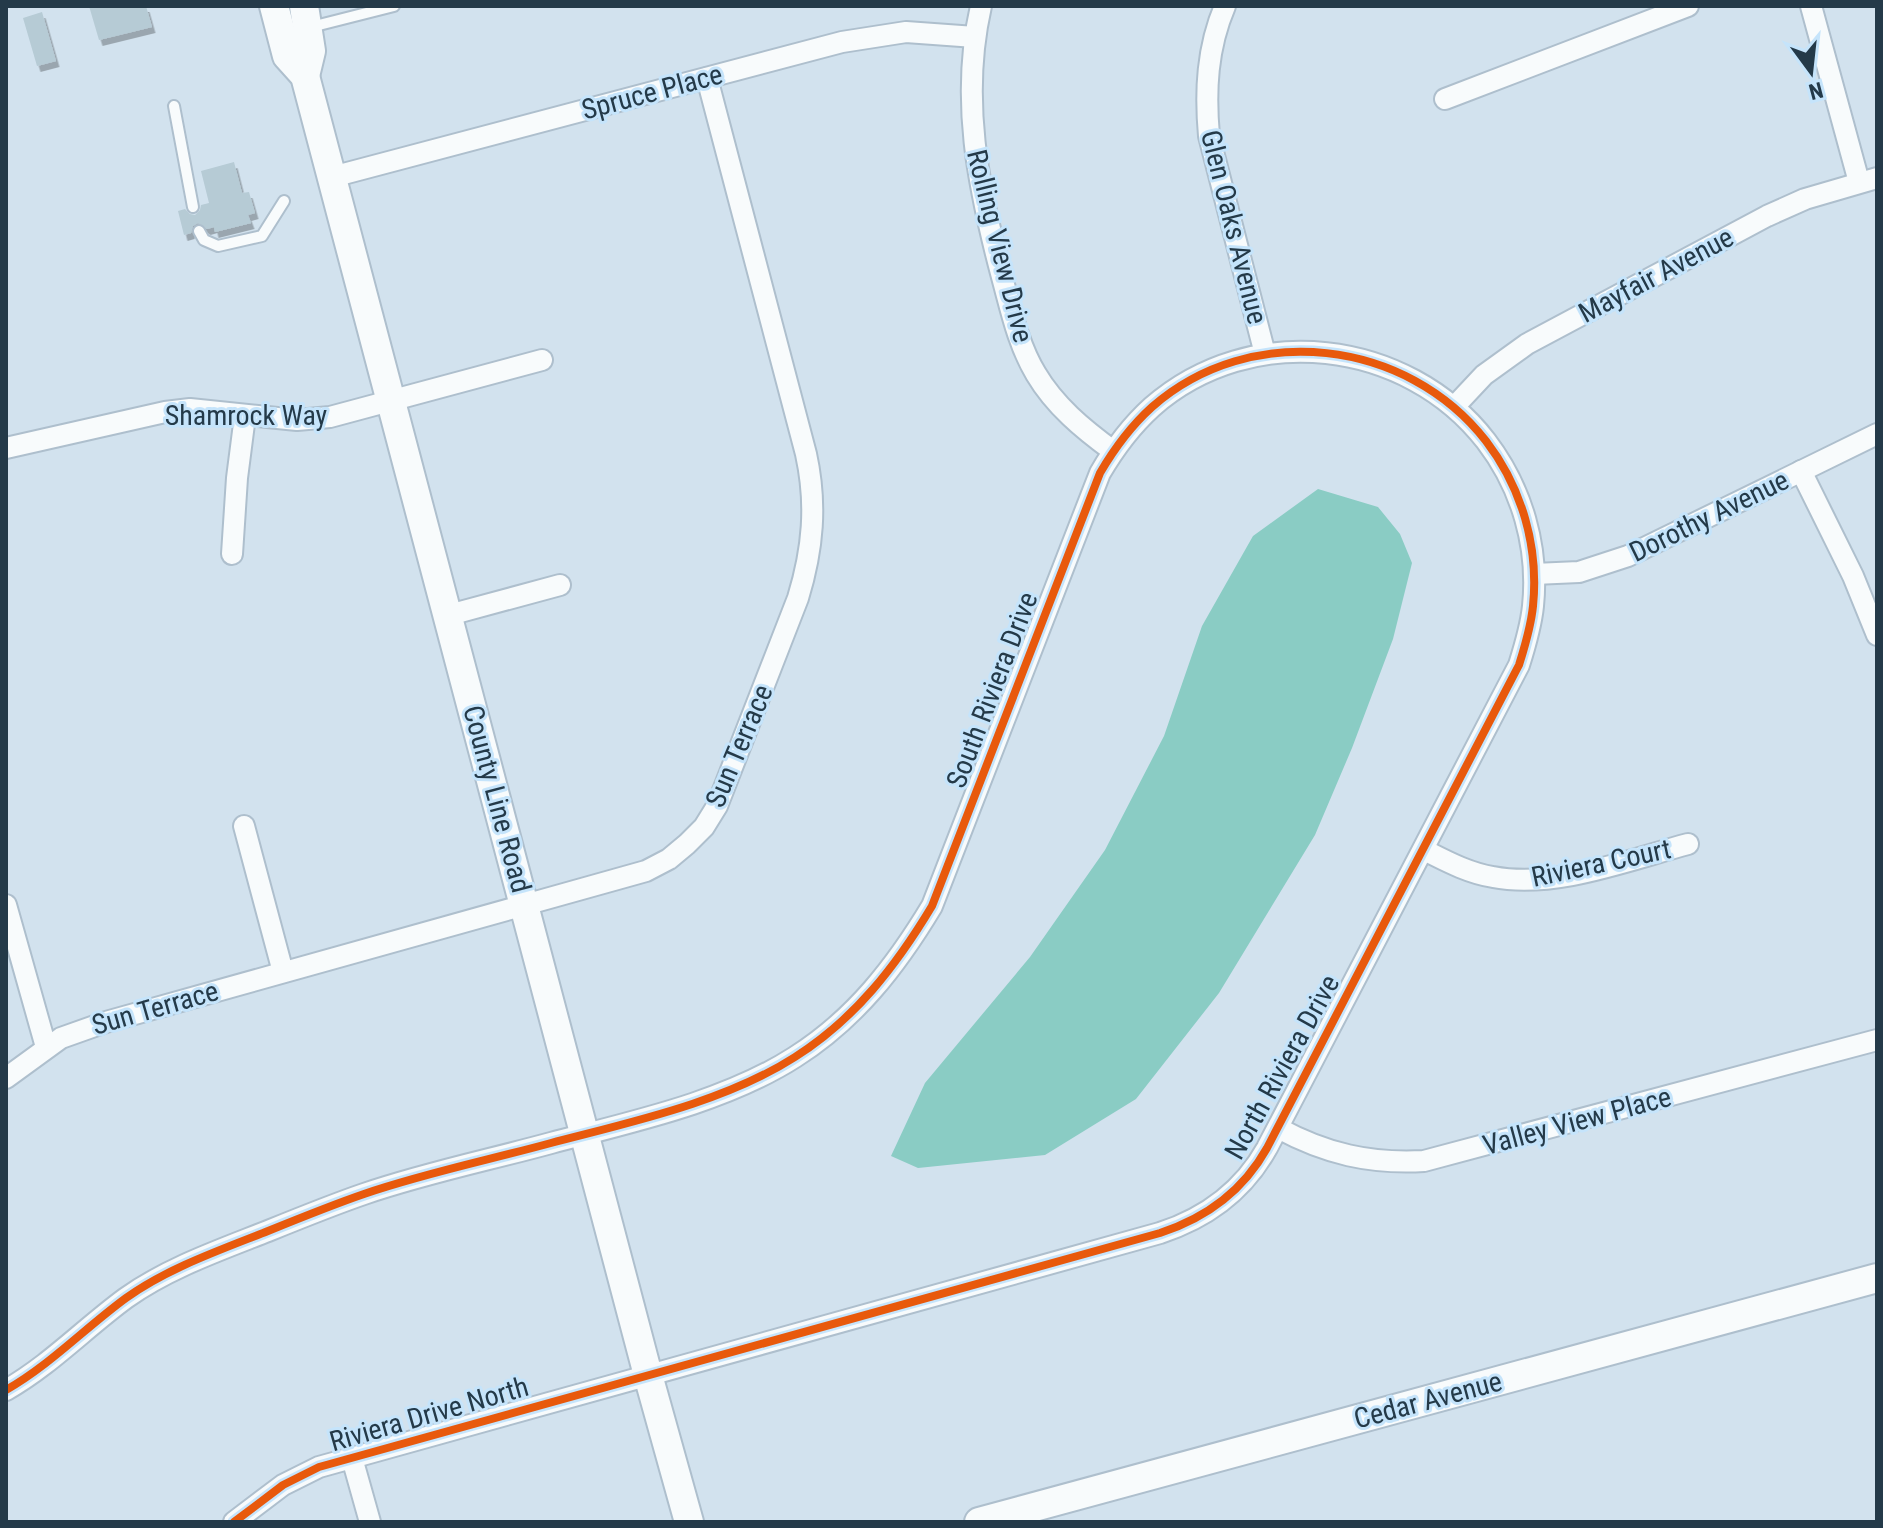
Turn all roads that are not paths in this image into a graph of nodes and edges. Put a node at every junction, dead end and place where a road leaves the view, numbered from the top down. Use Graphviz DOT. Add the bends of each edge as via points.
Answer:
graph roads {
  1 [pos="274,6"];
  2 [pos="394,6"];
  3 [pos="981,6"];
  4 [pos="1225,6"];
  5 [pos="1688,6"];
  6 [pos="1811,6"];
  7 [pos="306,17"];
  8 [pos="975,37"];
  9 [pos="305,76"];
  10 [pos="707,78"];
  11 [pos="1445,99"];
  12 [pos="174,106"];
  13 [pos="332,177"];
  14 [pos="1868,180"];
  15 [pos="284,201"];
  16 [pos="193,207"];
  17 [pos="199,231"];
  18 [pos="1265,354"];
  19 [pos="542,360"];
  20 [pos="391,402"];
  21 [pos="1454,407"];
  22 [pos="245,416"];
  23 [pos="1877,434"];
  24 [pos="6,448"];
  25 [pos="1113,451"];
  26 [pos="1801,471"];
  27 [pos="232,554"];
  28 [pos="1534,574"];
  29 [pos="560,585"];
  30 [pos="449,615"];
  31 [pos="1877,635"];
  32 [pos="244,826"];
  33 [pos="1688,844"];
  34 [pos="1424,850"];
  35 [pos="6,905"];
  36 [pos="525,906"];
  37 [pos="283,972"];
  38 [pos="1877,1040"];
  39 [pos="46,1047"];
  40 [pos="6,1078"];
  41 [pos="1278,1128"];
  42 [pos="585,1134"];
  43 [pos="1877,1278"];
  44 [pos="648,1375"];
  45 [pos="6,1390"];
  46 [pos="352,1458"];
  47 [pos="234,1522"];
  48 [pos="370,1522"];
  49 [pos="689,1522"];
  50 [pos="979,1522"];
  1 -- 9 [label="street" via="287,56"];
  2 -- 7 [label="lane"];
  3 -- 8 [label="street, Rolling View Drive"];
  4 -- 18 [label="street, Glen Oaks Avenue" via="1207,74 1209,136"];
  5 -- 11 [label="street"];
  6 -- 14 [label="street"];
  7 -- 9 [label="street" via="311,51"];
  8 -- 10 [label="street, Spruce Place" via="873,35"];
  8 -- 25 [label="street, Rolling View Drive" via="971,83 977,171 1014,322 1036,375 1054,399"];
  9 -- 13 [label="street, County Line Road"];
  10 -- 13 [label="street, Spruce Place"];
  10 -- 36 [label="street, Sun Terrace" via="811,476 808,567 726,788 704,827 669,859 646,871"];
  12 -- 16 [label="lane"];
  13 -- 20 [label="street, County Line Road"];
  14 -- 21 [label="street, Mayfair Avenue" via="1767,216 1527,344 1484,375"];
  15 -- 17 [label="lane" via="262,236 218,246"];
  18 -- 21 [label="street, South Riviera Drive" via="1319,351 1378,363"];
  18 -- 25 [label="street, South Riviera Drive" via="1206,372 1179,387 1153,406"];
  19 -- 20 [label="street, Shamrock Way"];
  20 -- 22 [label="street, Shamrock Way" via="312,419"];
  20 -- 30 [label="street, County Line Road"];
  21 -- 28 [label="street, North Riviera Drive" via="1497,456 1512,484 1524,514"];
  22 -- 24 [label="street, Shamrock Way" via="190,409 165,412"];
  22 -- 27 [label="street"];
  23 -- 26 [label="street, Dorothy Avenue"];
  25 -- 42 [label="street, South Riviera Drive" via="1088,499 932,906 884,978 827,1034 760,1077"];
  26 -- 28 [label="street, Dorothy Avenue" via="1603,565"];
  26 -- 31 [label="street"];
  28 -- 34 [label="street, North Riviera Drive" via="1533,607 1519,665"];
  29 -- 30 [label="street"];
  30 -- 36 [label="street, County Line Road"];
  32 -- 37 [label="street"];
  33 -- 34 [label="street, Riviera Court" via="1570,875 1520,880 1468,871"];
  34 -- 41 [label="street, North Riviera Drive"];
  35 -- 39 [label="street"];
  36 -- 37 [label="street, Sun Terrace"];
  36 -- 42 [label="street, County Line Road"];
  37 -- 39 [label="street, Sun Terrace" via="106,1022"];
  38 -- 41 [label="street, Valley View Place" via="1424,1161 1394,1163 1339,1155"];
  39 -- 40 [label="street, Sun Terrace"];
  41 -- 44 [label="street, North Riviera Drive" via="1244,1181 1183,1226"];
  42 -- 44 [label="street, County Line Road"];
  42 -- 45 [label="street, South Riviera Drive" via="364,1194 167,1273"];
  43 -- 50 [label="street, Cedar Avenue"];
  44 -- 46 [label="street, Riviera Drive North"];
  44 -- 49 [label="street, County Line Road"];
  46 -- 47 [label="street, Riviera Drive North" via="301,1474"];
  46 -- 48 [label="street"];
}
